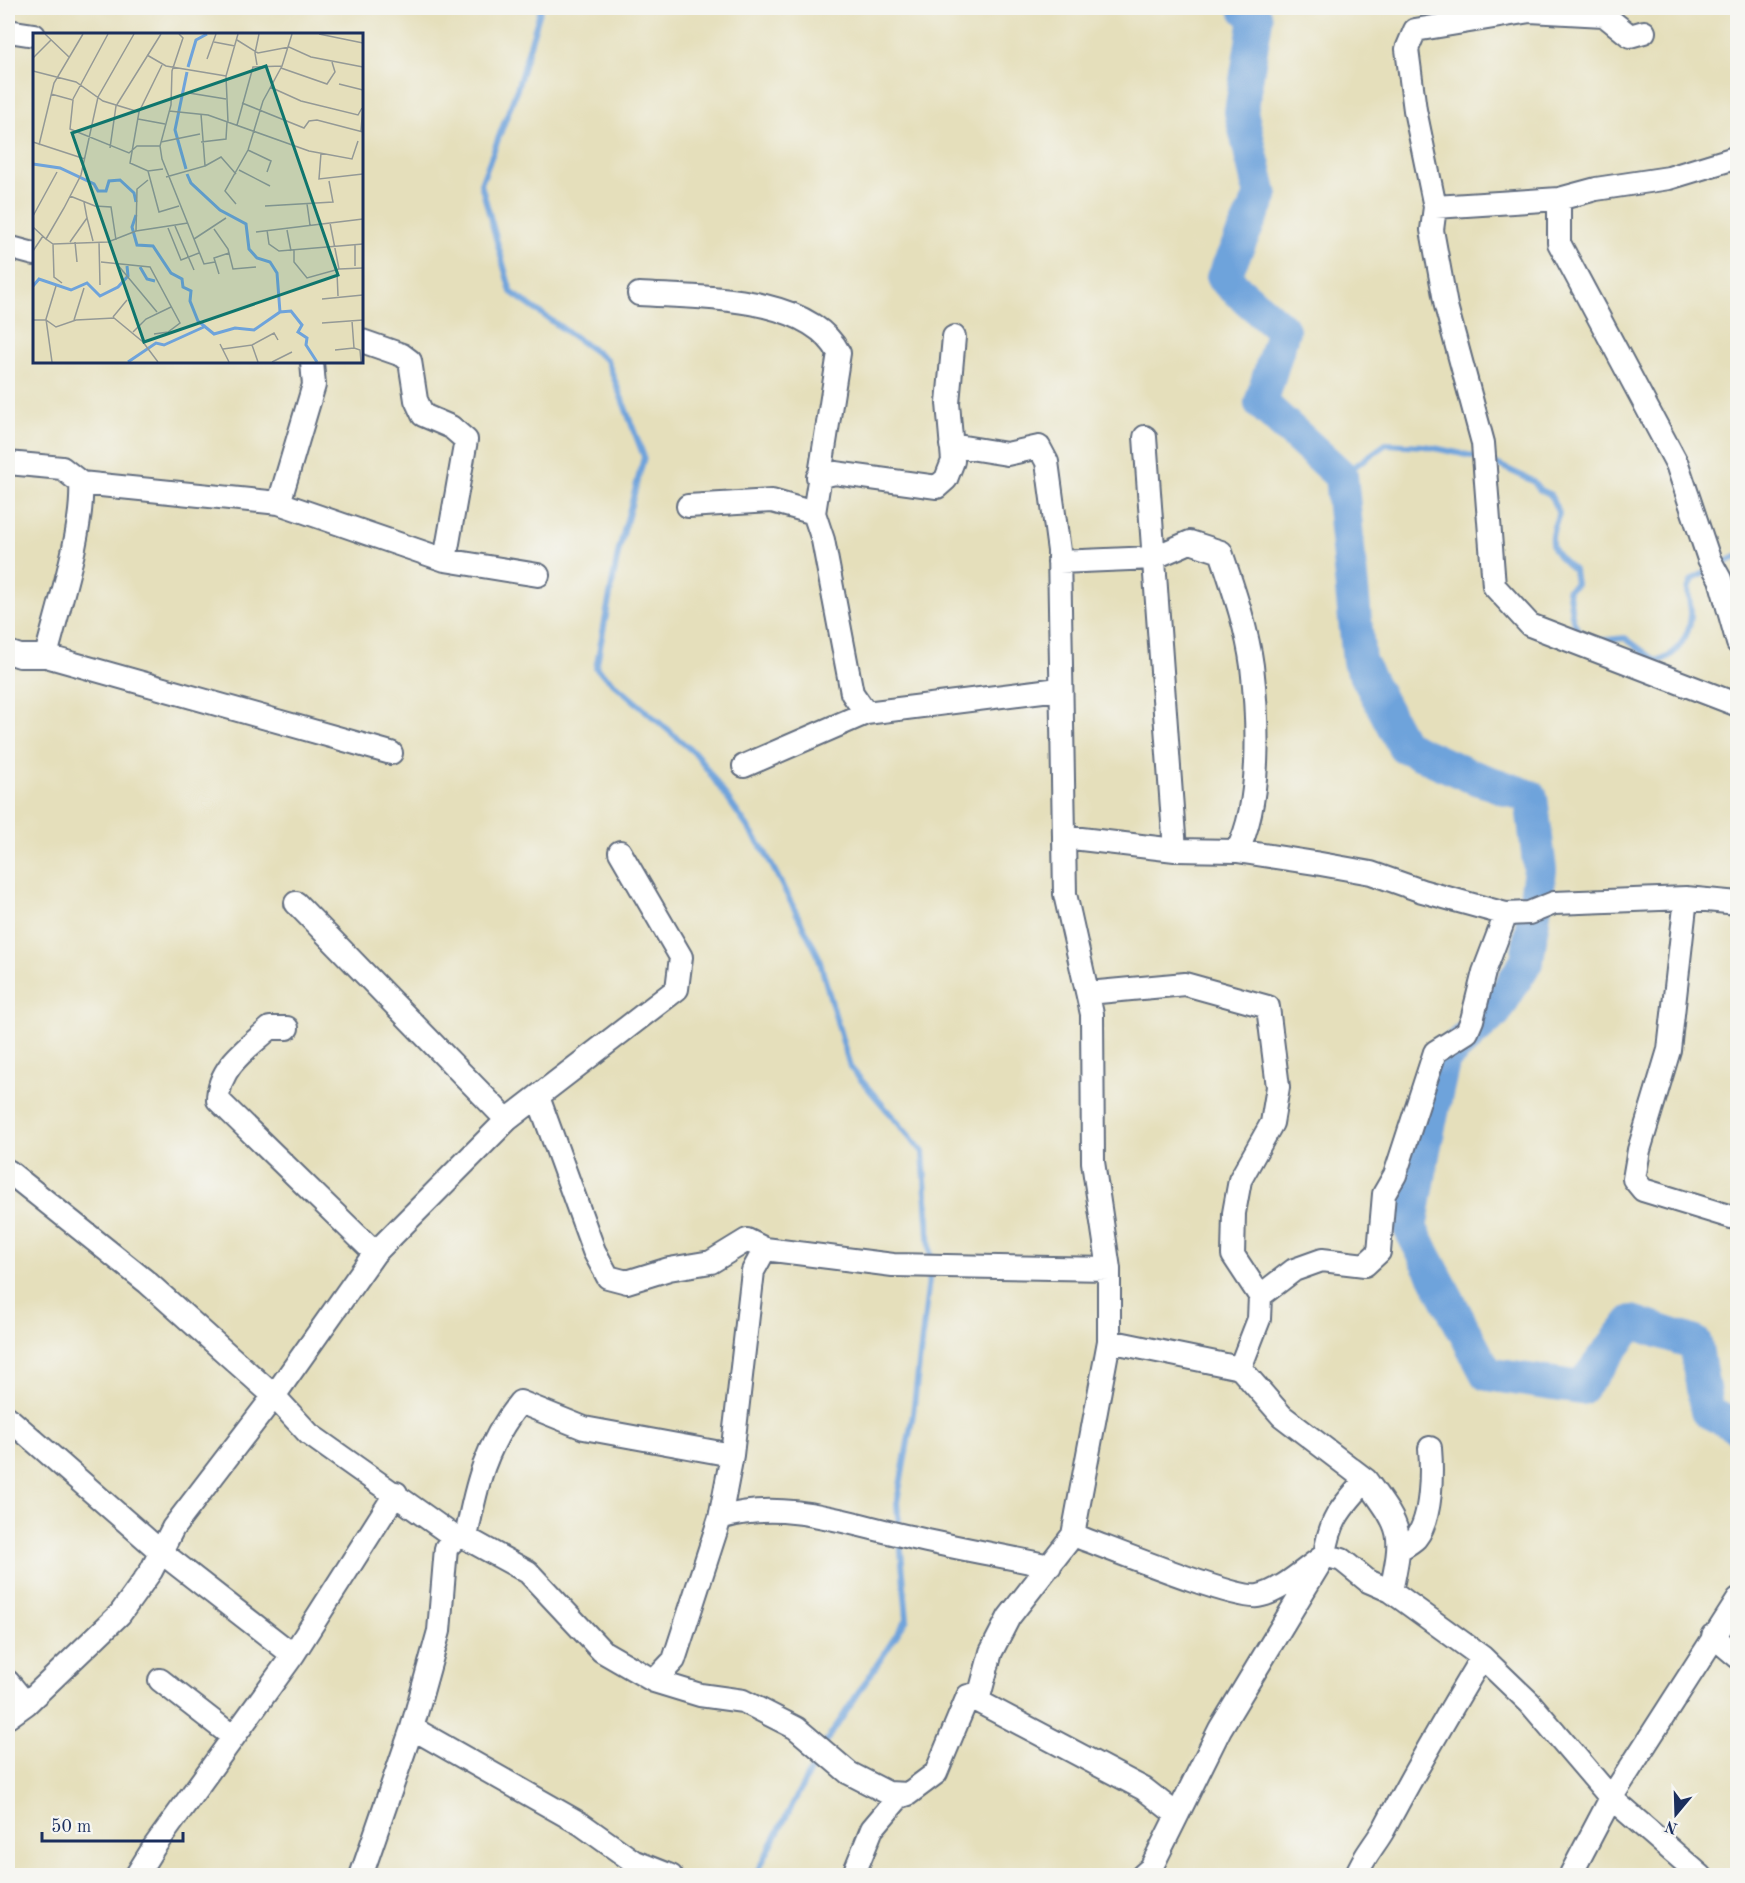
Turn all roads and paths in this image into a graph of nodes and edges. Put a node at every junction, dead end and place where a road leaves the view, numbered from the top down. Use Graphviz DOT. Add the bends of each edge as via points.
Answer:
graph roads {
  1 [pos="8,31"];
  2 [pos="1644,32"];
  3 [pos="33,35"];
  4 [pos="1737,156"];
  5 [pos="1559,200"];
  6 [pos="1435,207"];
  7 [pos="8,247"];
  8 [pos="33,254"];
  9 [pos="639,294"];
  10 [pos="954,337"];
  11 [pos="363,340"];
  12 [pos="312,363"];
  13 [pos="1145,437"];
  14 [pos="951,445"];
  15 [pos="8,463"];
  16 [pos="818,477"];
  17 [pos="81,483"];
  18 [pos="279,503"];
  19 [pos="688,506"];
  20 [pos="814,513"];
  21 [pos="1153,558"];
  22 [pos="445,560"];
  23 [pos="1059,562"];
  24 [pos="538,575"];
  25 [pos="1737,643"];
  26 [pos="8,652"];
  27 [pos="46,656"];
  28 [pos="1059,689"];
  29 [pos="1737,705"];
  30 [pos="866,713"];
  31 [pos="391,753"];
  32 [pos="744,766"];
  33 [pos="1064,837"];
  34 [pos="1175,850"];
  35 [pos="1237,851"];
  36 [pos="620,852"];
  37 [pos="1686,898"];
  38 [pos="296,903"];
  39 [pos="1737,903"];
  40 [pos="1506,914"];
  41 [pos="1088,993"];
  42 [pos="287,1028"];
  43 [pos="537,1097"];
  44 [pos="507,1120"];
  45 [pos="8,1171"];
  46 [pos="1737,1219"];
  47 [pos="765,1250"];
  48 [pos="375,1253"];
  49 [pos="1109,1269"];
  50 [pos="1260,1296"];
  51 [pos="1109,1341"];
  52 [pos="1240,1368"];
  53 [pos="274,1396"];
  54 [pos="8,1418"];
  55 [pos="1430,1448"];
  56 [pos="732,1455"];
  57 [pos="1366,1480"];
  58 [pos="396,1493"];
  59 [pos="720,1518"];
  60 [pos="1073,1535"];
  61 [pos="461,1538"];
  62 [pos="1400,1549"];
  63 [pos="161,1552"];
  64 [pos="1325,1555"];
  65 [pos="1050,1566"];
  66 [pos="1391,1591"];
  67 [pos="1737,1600"];
  68 [pos="1713,1636"];
  69 [pos="292,1655"];
  70 [pos="1482,1657"];
  71 [pos="1737,1657"];
  72 [pos="160,1680"];
  73 [pos="654,1681"];
  74 [pos="8,1682"];
  75 [pos="968,1696"];
  76 [pos="17,1710"];
  77 [pos="412,1728"];
  78 [pos="232,1736"];
  79 [pos="908,1794"];
  80 [pos="1611,1798"];
  81 [pos="1176,1814"];
  82 [pos="1151,1873"];
  83 [pos="136,1875"];
  84 [pos="361,1875"];
  85 [pos="671,1875"];
  86 [pos="853,1875"];
  87 [pos="1356,1875"];
  88 [pos="1570,1875"];
  89 [pos="1701,1875"];
  1 -- 3 [label="street"];
  2 -- 6 [label="street" via="1629,36 1604,15 1530,11 1415,30 1407,49"];
  4 -- 5 [label="street" via="1669,178 1596,189"];
  5 -- 6 [label="street"];
  5 -- 25 [label="street" via="1559,243 1677,464"];
  6 -- 29 [label="street" via="1432,230 1446,306 1483,442 1494,586 1530,625"];
  7 -- 8 [label="street"];
  9 -- 16 [label="street" via="722,300 785,311 831,338 838,353"];
  10 -- 14 [label="street" via="948,403"];
  11 -- 22 [label="street" via="410,361 416,400 423,415 451,427 466,440"];
  12 -- 18 [label="street" via="314,385"];
  13 -- 21 [label="street"];
  14 -- 16 [label="street" via="953,461 946,479 937,487 835,473"];
  14 -- 23 [label="street" via="1007,454 1039,447 1047,462"];
  15 -- 17 [label="street" via="62,468"];
  16 -- 20 [label="street"];
  17 -- 18 [label="street"];
  17 -- 27 [label="street" via="77,529"];
  18 -- 22 [label="street"];
  19 -- 20 [label="street" via="772,501"];
  20 -- 30 [label="street" via="823,540 852,693"];
  21 -- 23 [label="street"];
  21 -- 34 [label="street"];
  21 -- 35 [label="street" via="1190,542 1221,552 1230,580 1252,665 1257,769 1246,835"];
  22 -- 24 [label="street"];
  23 -- 28 [label="street"];
  26 -- 27 [label="street"];
  27 -- 31 [label="street"];
  28 -- 30 [label="street"];
  28 -- 33 [label="street"];
  30 -- 32 [label="street"];
  33 -- 34 [label="street"];
  33 -- 41 [label="street" via="1065,894"];
  34 -- 35 [label="street"];
  35 -- 40 [label="street" via="1371,873"];
  36 -- 43 [label="street" via="681,957 677,989"];
  37 -- 39 [label="street"];
  37 -- 40 [label="street" via="1554,903 1529,913"];
  37 -- 46 [label="street" via="1669,1050 1634,1179 1643,1190"];
  38 -- 44 [label="street"];
  40 -- 50 [label="street" via="1467,1032 1435,1052 1395,1175 1384,1194 1379,1252 1365,1265 1322,1260 1294,1270"];
  41 -- 49 [label="street" via="1092,1014 1093,1162"];
  41 -- 50 [label="street" via="1185,984 1268,1007 1278,1087 1272,1123 1240,1180 1234,1213 1233,1255"];
  42 -- 48 [label="street" via="270,1028 227,1068 218,1087 218,1100"];
  43 -- 44 [label="street"];
  43 -- 47 [label="street" via="594,1251 608,1277 627,1282 711,1262 747,1240"];
  44 -- 48 [label="street"];
  45 -- 53 [label="street" via="148,1283"];
  47 -- 49 [label="street" via="893,1265"];
  47 -- 56 [label="street" via="753,1271"];
  48 -- 53 [label="street"];
  49 -- 51 [label="street"];
  50 -- 52 [label="street" via="1259,1319"];
  51 -- 52 [label="street"];
  51 -- 60 [label="street"];
  52 -- 57 [label="street" via="1282,1416"];
  53 -- 58 [label="street" via="309,1434"];
  53 -- 63 [label="street" via="173,1528"];
  54 -- 63 [label="street"];
  55 -- 62 [label="street" via="1428,1506 1416,1538"];
  56 -- 59 [label="street"];
  56 -- 61 [label="street" via="584,1428 520,1402 501,1426 476,1484"];
  57 -- 62 [label="street" via="1396,1521"];
  57 -- 64 [label="street" via="1328,1530"];
  58 -- 61 [label="street"];
  58 -- 69 [label="street"];
  59 -- 65 [label="street" via="743,1511 817,1514"];
  59 -- 73 [label="street" via="674,1660"];
  60 -- 64 [label="street" via="1225,1590 1257,1596"];
  60 -- 65 [label="street"];
  61 -- 73 [label="street" via="528,1572 602,1651"];
  61 -- 77 [label="street" via="446,1548 439,1631"];
  62 -- 66 [label="street"];
  63 -- 69 [label="street"];
  63 -- 76 [label="street" via="120,1614"];
  64 -- 66 [label="street" via="1342,1560 1368,1581"];
  64 -- 81 [label="street" via="1220,1729"];
  65 -- 75 [label="street" via="1009,1617 991,1652 980,1694"];
  66 -- 70 [label="street"];
  67 -- 68 [label="street"];
  68 -- 71 [label="street"];
  68 -- 80 [label="street"];
  69 -- 78 [label="street"];
  70 -- 80 [label="street" via="1530,1703"];
  70 -- 87 [label="street"];
  72 -- 78 [label="street"];
  73 -- 79 [label="street" via="700,1695 743,1701 796,1728 849,1773 888,1792"];
  74 -- 76 [label="street"];
  75 -- 79 [label="street" via="936,1773"];
  75 -- 81 [label="street" via="1144,1789"];
  77 -- 84 [label="street"];
  77 -- 85 [label="street" via="581,1824 633,1861"];
  78 -- 83 [label="street"];
  79 -- 86 [label="street" via="899,1797 872,1829"];
  80 -- 88 [label="street"];
  80 -- 89 [label="street"];
  81 -- 82 [label="street"];
}
